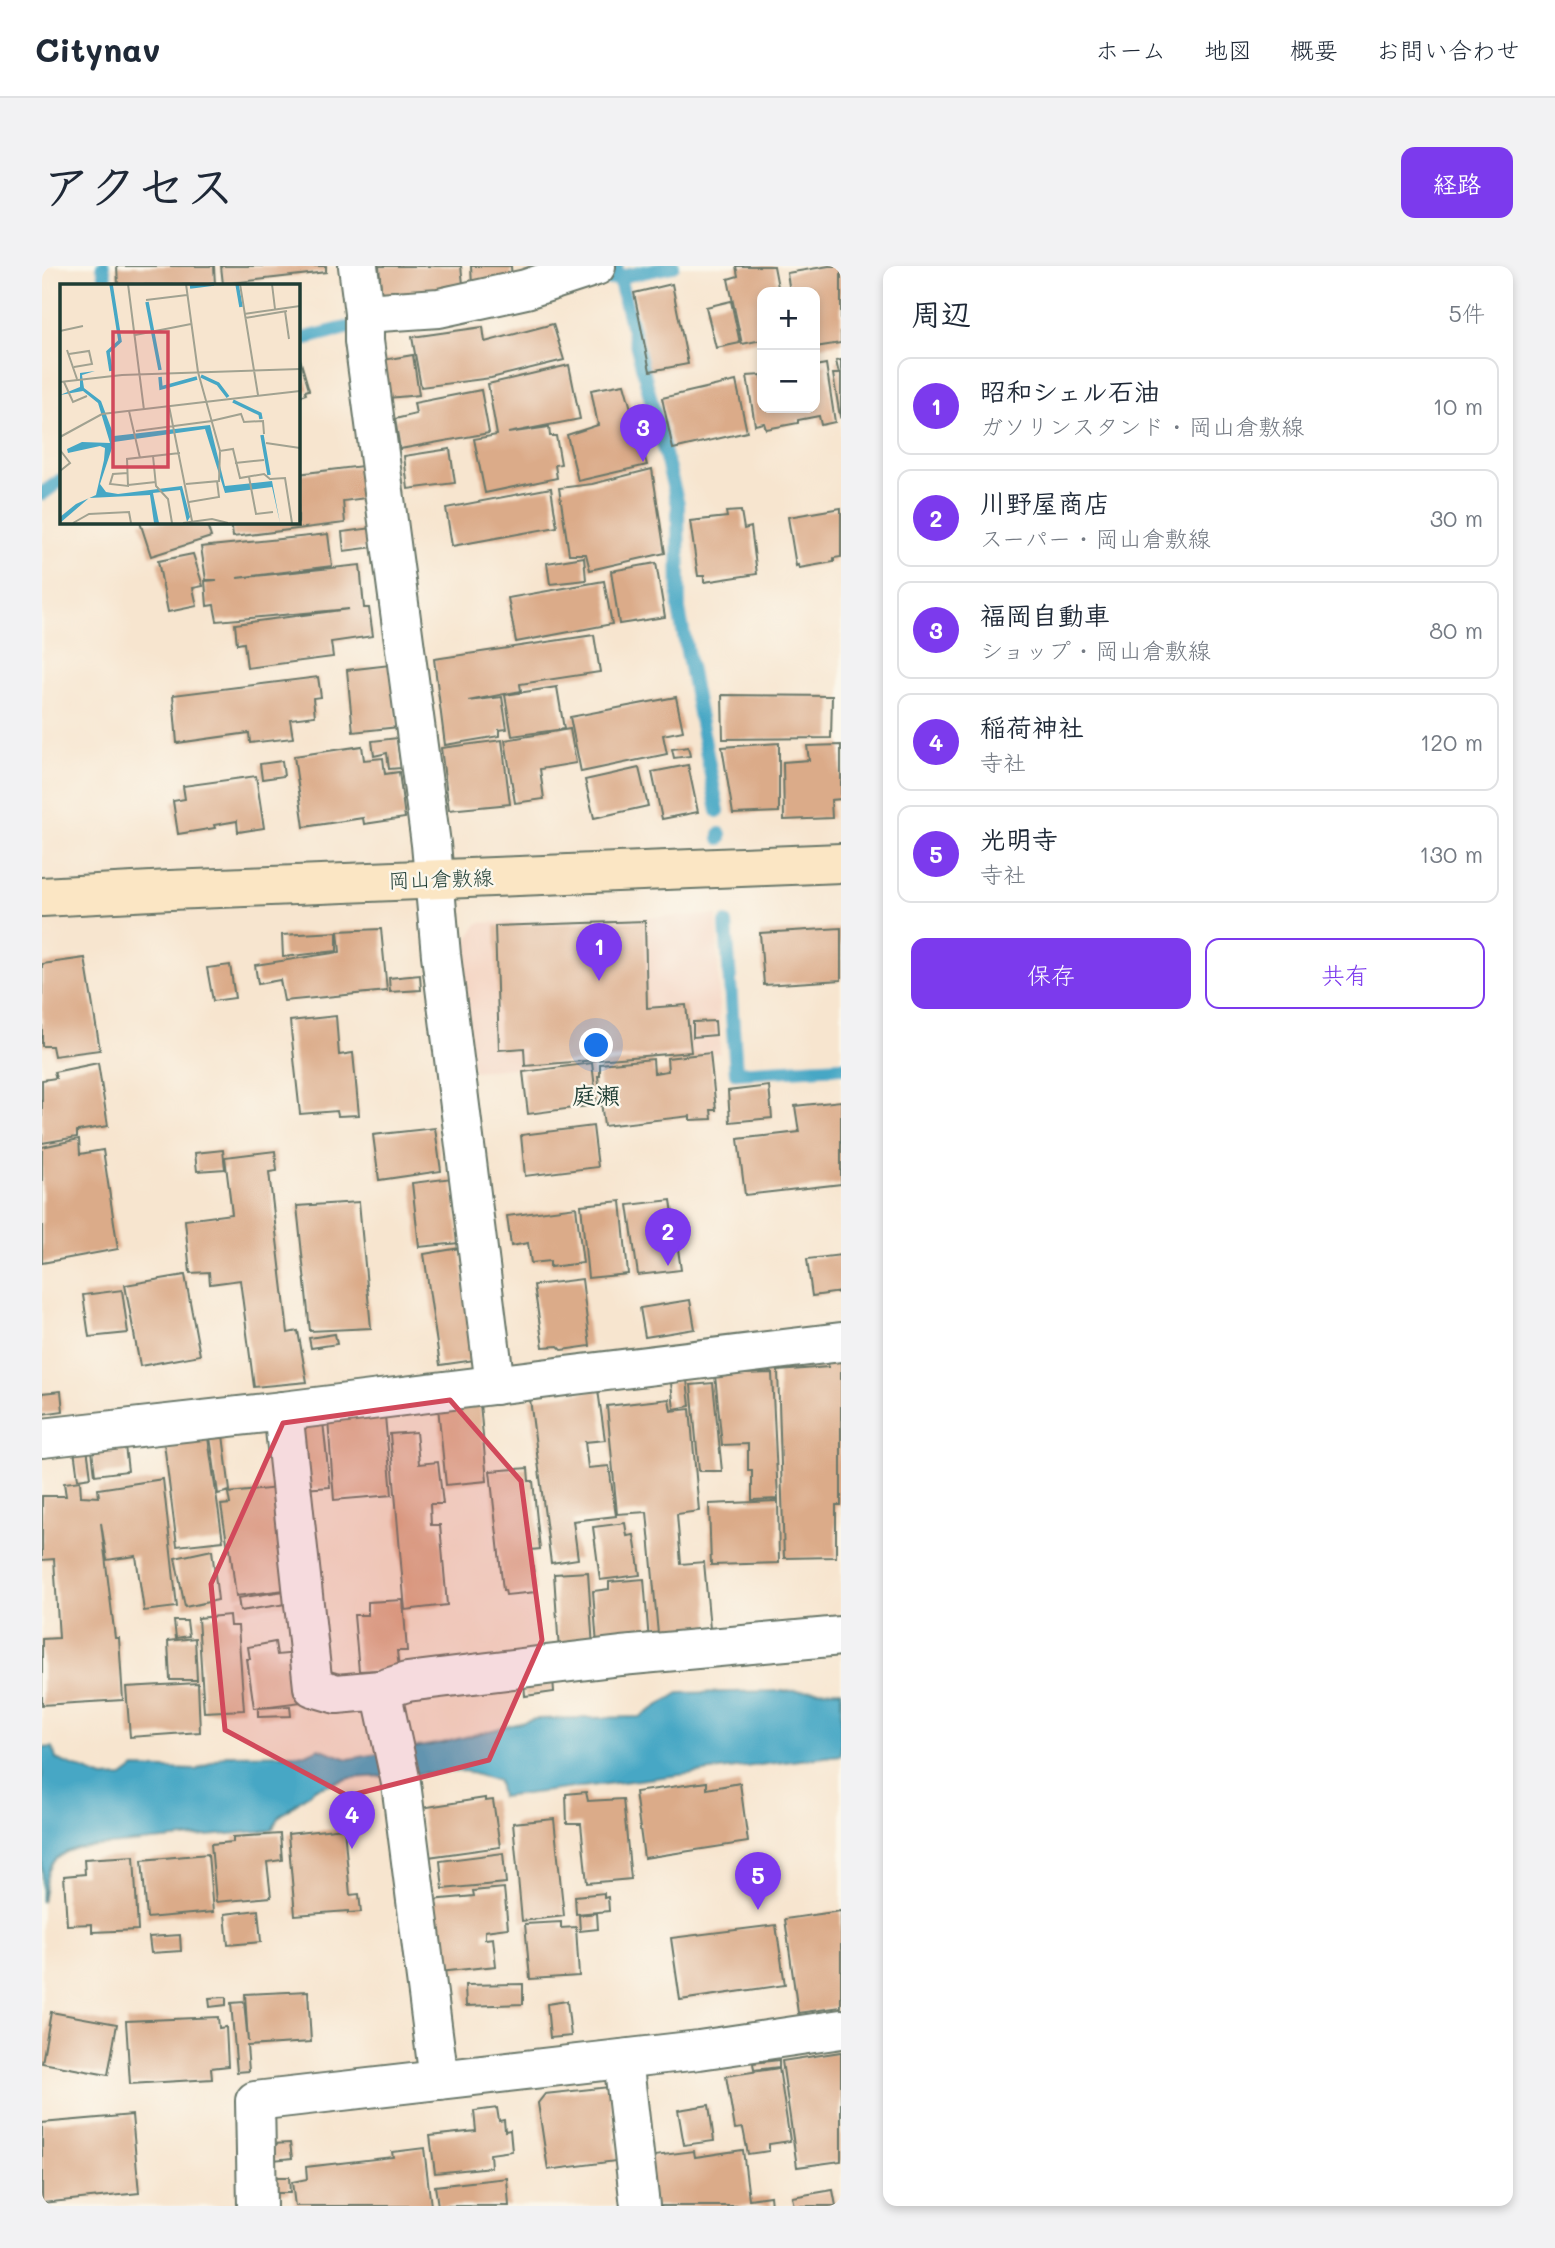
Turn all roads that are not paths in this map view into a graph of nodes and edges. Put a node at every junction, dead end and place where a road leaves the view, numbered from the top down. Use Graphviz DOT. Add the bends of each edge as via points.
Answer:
graph roads {
  1 [pos="358,266"];
  2 [pos="596,266"];
  3 [pos="364,323"];
  4 [pos="841,863"];
  5 [pos="434,878"];
  6 [pos="42,898"];
  7 [pos="841,1342"];
  8 [pos="495,1385"];
  9 [pos="283,1411"];
  10 [pos="42,1438"];
  11 [pos="841,1636"];
  12 [pos="381,1690"];
  13 [pos="841,2029"];
  14 [pos="622,2059"];
  15 [pos="439,2080"];
  16 [pos="257,2206"];
  17 [pos="640,2206"];
  1 -- 3 [label="street"];
  2 -- 3 [label="street" via="526,289"];
  3 -- 5 [label="street"];
  4 -- 5 [label="main road, 岡山倉敷線"];
  5 -- 6 [label="main road, 岡山倉敷線"];
  5 -- 8 [label="street"];
  7 -- 8 [label="street"];
  8 -- 9 [label="street"];
  9 -- 10 [label="street"];
  9 -- 12 [label="street" via="313,1687 337,1694"];
  11 -- 12 [label="street" via="594,1659 407,1682"];
  12 -- 15 [label="street" via="401,1783"];
  13 -- 14 [label="street"];
  14 -- 15 [label="street"];
  14 -- 17 [label="street"];
  15 -- 16 [label="street" via="255,2101"];
}
